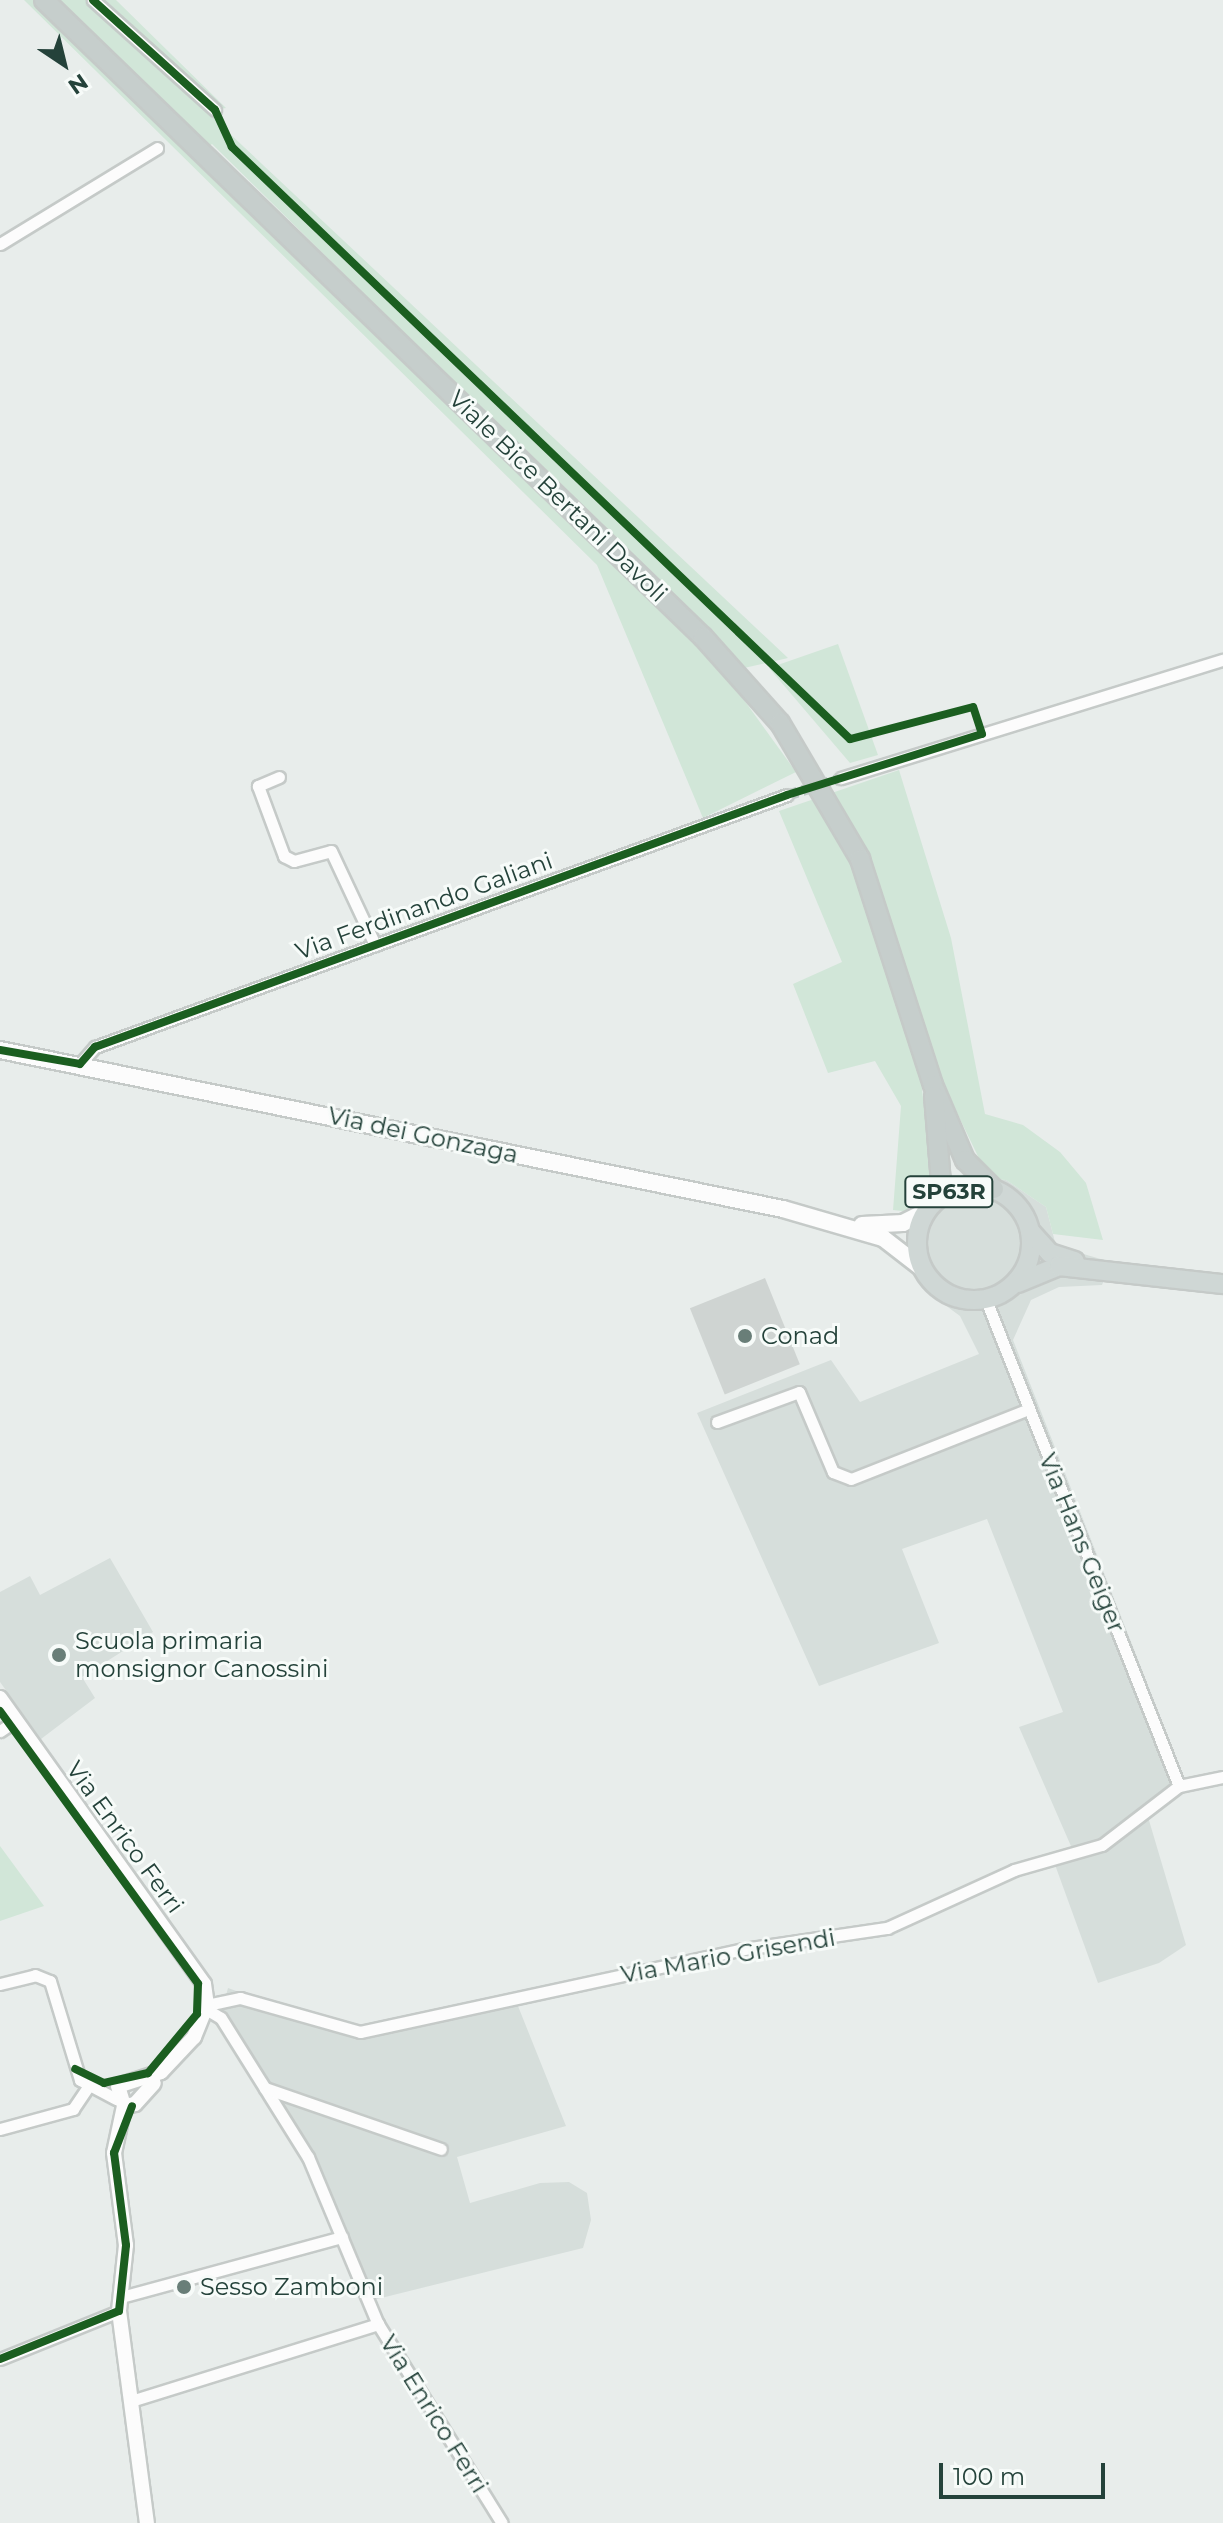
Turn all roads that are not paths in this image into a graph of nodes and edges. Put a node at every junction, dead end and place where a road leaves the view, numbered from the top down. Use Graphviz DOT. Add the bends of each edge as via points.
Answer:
graph roads {
  1 [pos="44,0"];
  2 [pos="93,0"];
  3 [pos="215,110"];
  4 [pos="157,148"];
  5 [pos="0,244"];
  6 [pos="1223,660"];
  7 [pos="279,777"];
  8 [pos="841,778"];
  9 [pos="787,795"];
  10 [pos="375,945"];
  11 [pos="0,1050"];
  12 [pos="80,1064"];
  13 [pos="933,1085"];
  14 [pos="994,1189"];
  15 [pos="942,1196"];
  16 [pos="928,1210"];
  17 [pos="844,1224"];
  18 [pos="1030,1231"];
  19 [pos="1093,1266"];
  20 [pos="923,1269"];
  21 [pos="1223,1284"];
  22 [pos="1012,1287"];
  23 [pos="986,1300"];
  24 [pos="1029,1409"];
  25 [pos="717,1422"];
  26 [pos="0,1698"];
  27 [pos="15,1721"];
  28 [pos="0,1731"];
  29 [pos="1223,1777"];
  30 [pos="1179,1786"];
  31 [pos="0,1984"];
  32 [pos="207,2007"];
  33 [pos="92,2086"];
  34 [pos="265,2088"];
  35 [pos="127,2097"];
  36 [pos="0,2129"];
  37 [pos="441,2149"];
  38 [pos="342,2237"];
  39 [pos="120,2304"];
  40 [pos="378,2324"];
  41 [pos="0,2359"];
  42 [pos="131,2401"];
  43 [pos="147,2523"];
  44 [pos="502,2523"];
  1 -- 13 [label="highway, Viale Bice Bertani Davoli / SP63R" via="753,690 804,757 860,859"];
  2 -- 3 [label="street"];
  4 -- 5 [label="street"];
  6 -- 8 [label="street"];
  7 -- 10 [label="street" via="258,786 284,856 294,861 331,851"];
  9 -- 10 [label="street, Via Ferdinando Galiani"];
  10 -- 12 [label="street, Via Ferdinando Galiani" via="95,1047"];
  11 -- 12 [label="main road, Via dei Gonzaga"];
  12 -- 17 [label="main road, Via dei Gonzaga"];
  13 -- 14 [label="highway, SP63R" via="965,1160"];
  13 -- 15 [label="highway, SP63R"];
  14 -- 15 [label="main road, SP63R" via="967,1186"];
  14 -- 18 [label="main road, SP63R" via="1017,1205"];
  15 -- 16 [label="main road, SP63R"];
  16 -- 17 [label="main road, Via dei Gonzaga" via="883,1226"];
  16 -- 20 [label="main road, SP63R" via="917,1239"];
  17 -- 20 [label="main road, Via dei Gonzaga" via="902,1248"];
  18 -- 19 [label="main road, SP63R" via="1050,1253"];
  18 -- 22 [label="main road" via="1029,1261"];
  19 -- 21 [label="main road, SP63R"];
  19 -- 22 [label="main road, SP63R" via="1059,1266"];
  20 -- 23 [label="main road" via="949,1295"];
  22 -- 23 [label="main road, SP63R"];
  23 -- 24 [label="street, Via Hans Geiger"];
  24 -- 25 [label="street" via="851,1479 833,1472 799,1392"];
  24 -- 30 [label="street, Via Hans Geiger"];
  26 -- 27 [label="street, Via Enrico Ferri"];
  27 -- 28 [label="street"];
  27 -- 32 [label="street, Via Enrico Ferri" via="196,1966"];
  29 -- 30 [label="street, Via Mario Grisendi"];
  30 -- 32 [label="street, Via Mario Grisendi" via="1102,1845 1014,1870 887,1928 744,1949 360,2032 240,1998"];
  31 -- 33 [label="street" via="35,1975 50,1981 72,2062"];
  32 -- 34 [label="street, Via Enrico Ferri" via="221,2018"];
  32 -- 35 [label="street" via="194,2037 161,2072"];
  33 -- 35 [label="street"];
  33 -- 36 [label="street" via="73,2109"];
  34 -- 37 [label="street"];
  34 -- 38 [label="street, Via Enrico Ferri" via="308,2157"];
  35 -- 39 [label="street" via="114,2153 126,2245"];
  38 -- 39 [label="street"];
  38 -- 40 [label="street, Via Enrico Ferri"];
  39 -- 41 [label="street"];
  39 -- 42 [label="street"];
  40 -- 42 [label="street"];
  40 -- 44 [label="street, Via Enrico Ferri"];
  42 -- 43 [label="street"];
}
